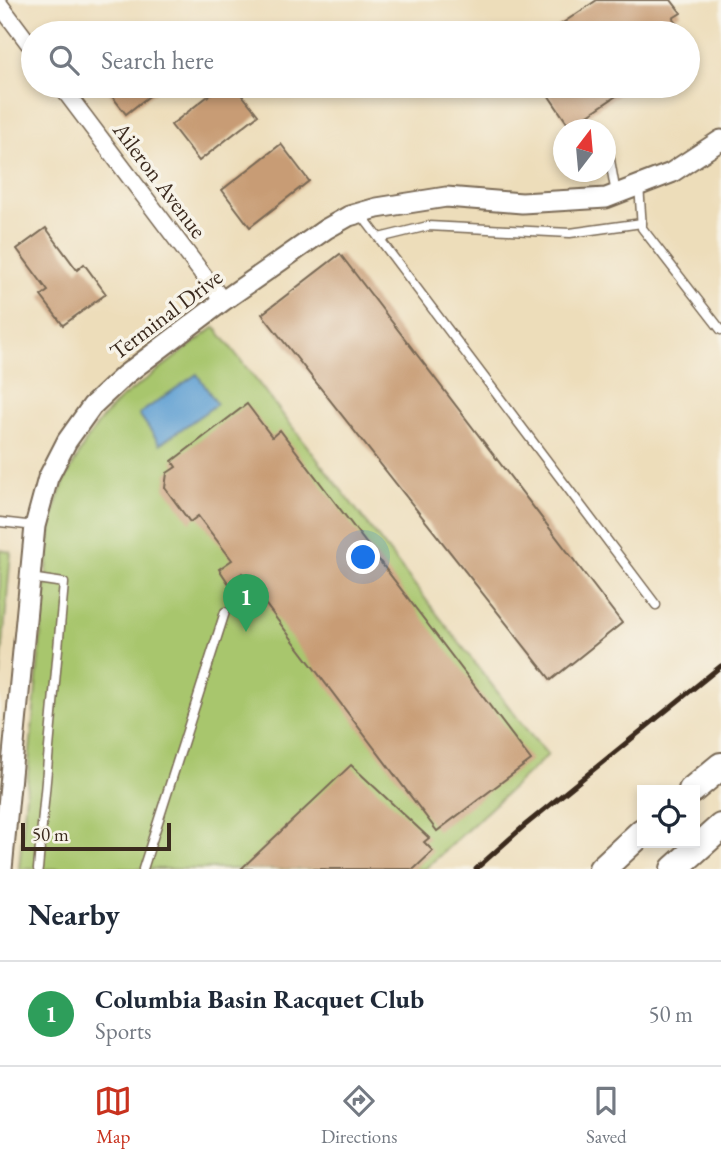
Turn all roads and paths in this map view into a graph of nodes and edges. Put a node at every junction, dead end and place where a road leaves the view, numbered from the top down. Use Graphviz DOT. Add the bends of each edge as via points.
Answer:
graph roads {
  1 [pos="0,5"];
  2 [pos="21,33"];
  3 [pos="70,98"];
  4 [pos="721,141"];
  5 [pos="614,182"];
  6 [pos="639,185"];
  7 [pos="616,194"];
  8 [pos="360,213"];
  9 [pos="642,223"];
  10 [pos="379,238"];
  11 [pos="223,301"];
  12 [pos="721,330"];
  13 [pos="0,522"];
  14 [pos="35,526"];
  15 [pos="30,578"];
  16 [pos="656,605"];
  17 [pos="225,612"];
  18 [pos="721,766"];
  19 [pos="698,785"];
  20 [pos="721,827"];
  21 [pos="637,837"];
  22 [pos="2,869"];
  23 [pos="37,869"];
  24 [pos="143,869"];
  25 [pos="602,869"];
  26 [pos="674,869"];
  1 -- 2 [label="street"];
  3 -- 11 [label="street, Aileron Avenue"];
  4 -- 6 [label="street, Terminal Drive" via="671,173"];
  5 -- 7 [label="lane"];
  6 -- 7 [label="street, Terminal Drive"];
  6 -- 9 [label="lane"];
  7 -- 8 [label="street, Terminal Drive" via="523,203 446,197"];
  8 -- 10 [label="lane"];
  8 -- 11 [label="street, Terminal Drive" via="326,229"];
  9 -- 10 [label="lane" via="570,233 428,226"];
  9 -- 12 [label="lane"];
  10 -- 16 [label="lane"];
  11 -- 14 [label="street, Terminal Drive" via="92,405 48,478"];
  13 -- 14 [label="lane"];
  14 -- 15 [label="street, Terminal Drive"];
  15 -- 22 [label="street, Terminal Drive"];
  15 -- 23 [label="lane" via="64,583"];
  17 -- 24 [label="lane"];
  18 -- 19 [label="highway"];
  20 -- 26 [label="highway"];
  21 -- 25 [label="highway"];
}
